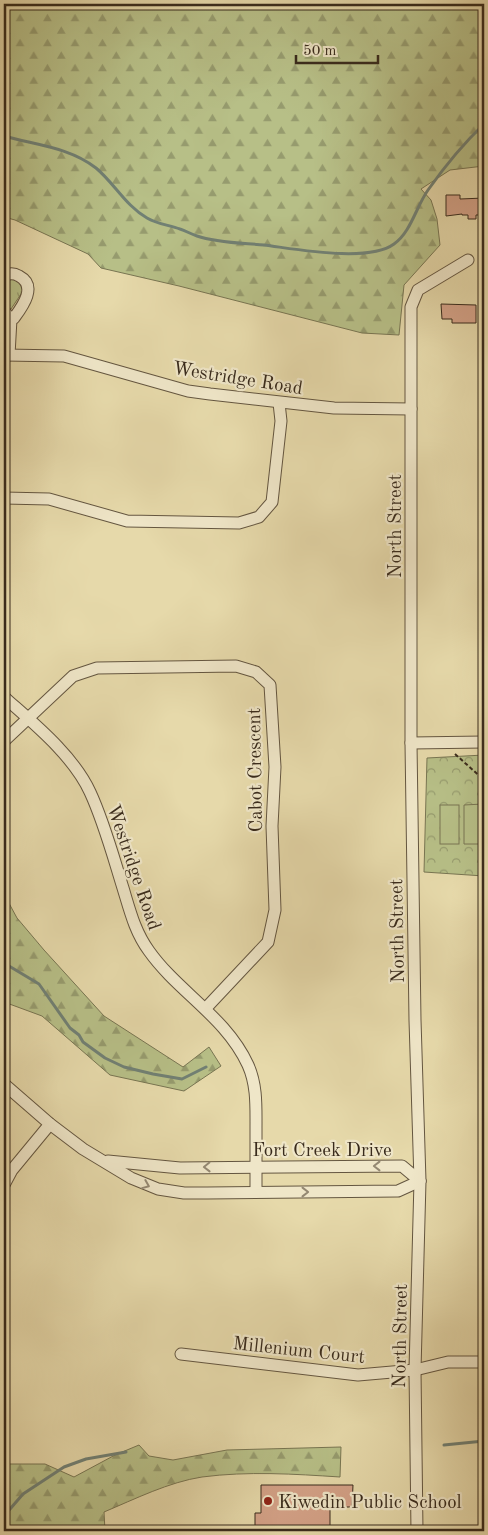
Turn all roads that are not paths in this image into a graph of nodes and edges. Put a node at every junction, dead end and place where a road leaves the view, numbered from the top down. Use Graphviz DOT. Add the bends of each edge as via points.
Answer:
graph roads {
  1 [pos="468,260"];
  2 [pos="4,276"];
  3 [pos="7,316"];
  4 [pos="7,355"];
  5 [pos="279,403"];
  6 [pos="411,409"];
  7 [pos="4,498"];
  8 [pos="4,697"];
  9 [pos="27,717"];
  10 [pos="4,741"];
  11 [pos="484,742"];
  12 [pos="411,743"];
  13 [pos="206,1008"];
  14 [pos="4,1084"];
  15 [pos="50,1124"];
  16 [pos="104,1161"];
  17 [pos="256,1167"];
  18 [pos="420,1182"];
  19 [pos="4,1186"];
  20 [pos="256,1192"];
  21 [pos="181,1354"];
  22 [pos="484,1362"];
  23 [pos="415,1370"];
  24 [pos="417,1531"];
  1 -- 6 [label="street, North Street" via="418,290 410,306"];
  2 -- 3 [label="street" via="18,275 28,288 26,299 14,318"];
  3 -- 4 [label="street"];
  4 -- 5 [label="street, Westridge Road" via="64,356 188,391"];
  5 -- 6 [label="street, Westridge Road"];
  5 -- 7 [label="street" via="281,421 272,502 260,517 239,523 127,521 49,499"];
  6 -- 12 [label="street, North Street"];
  8 -- 9 [label="street, Westridge Road"];
  9 -- 10 [label="street, Cabot Crescent"];
  9 -- 13 [label="street, Westridge Road" via="64,755 89,790 140,938 149,952"];
  9 -- 13 [label="street, Cabot Crescent" via="73,676 96,668 236,666 256,672 270,685 275,767 272,826 275,910 268,942"];
  11 -- 12 [label="street"];
  12 -- 18 [label="street, North Street"];
  13 -- 17 [label="street, Westridge Road" via="237,1044 248,1065 255,1088"];
  14 -- 15 [label="street, Fort Creek Drive"];
  15 -- 16 [label="street, Fort Creek Drive"];
  15 -- 19 [label="street" via="12,1170"];
  17 -- 16 [label="street, Fort Creek Drive, one-way" via="164,1167"];
  16 -- 20 [label="street, Fort Creek Drive, one-way" via="131,1178 158,1189 199,1193"];
  18 -- 17 [label="street, Fort Creek Drive, one-way" via="402,1166"];
  17 -- 20 [label="street, Westridge Road"];
  20 -- 18 [label="street, Fort Creek Drive, one-way" via="398,1191"];
  18 -- 23 [label="street, North Street"];
  21 -- 23 [label="street, Millenium Court" via="358,1375"];
  22 -- 23 [label="street, Millenium Court" via="448,1362"];
  23 -- 24 [label="street, North Street"];
}
